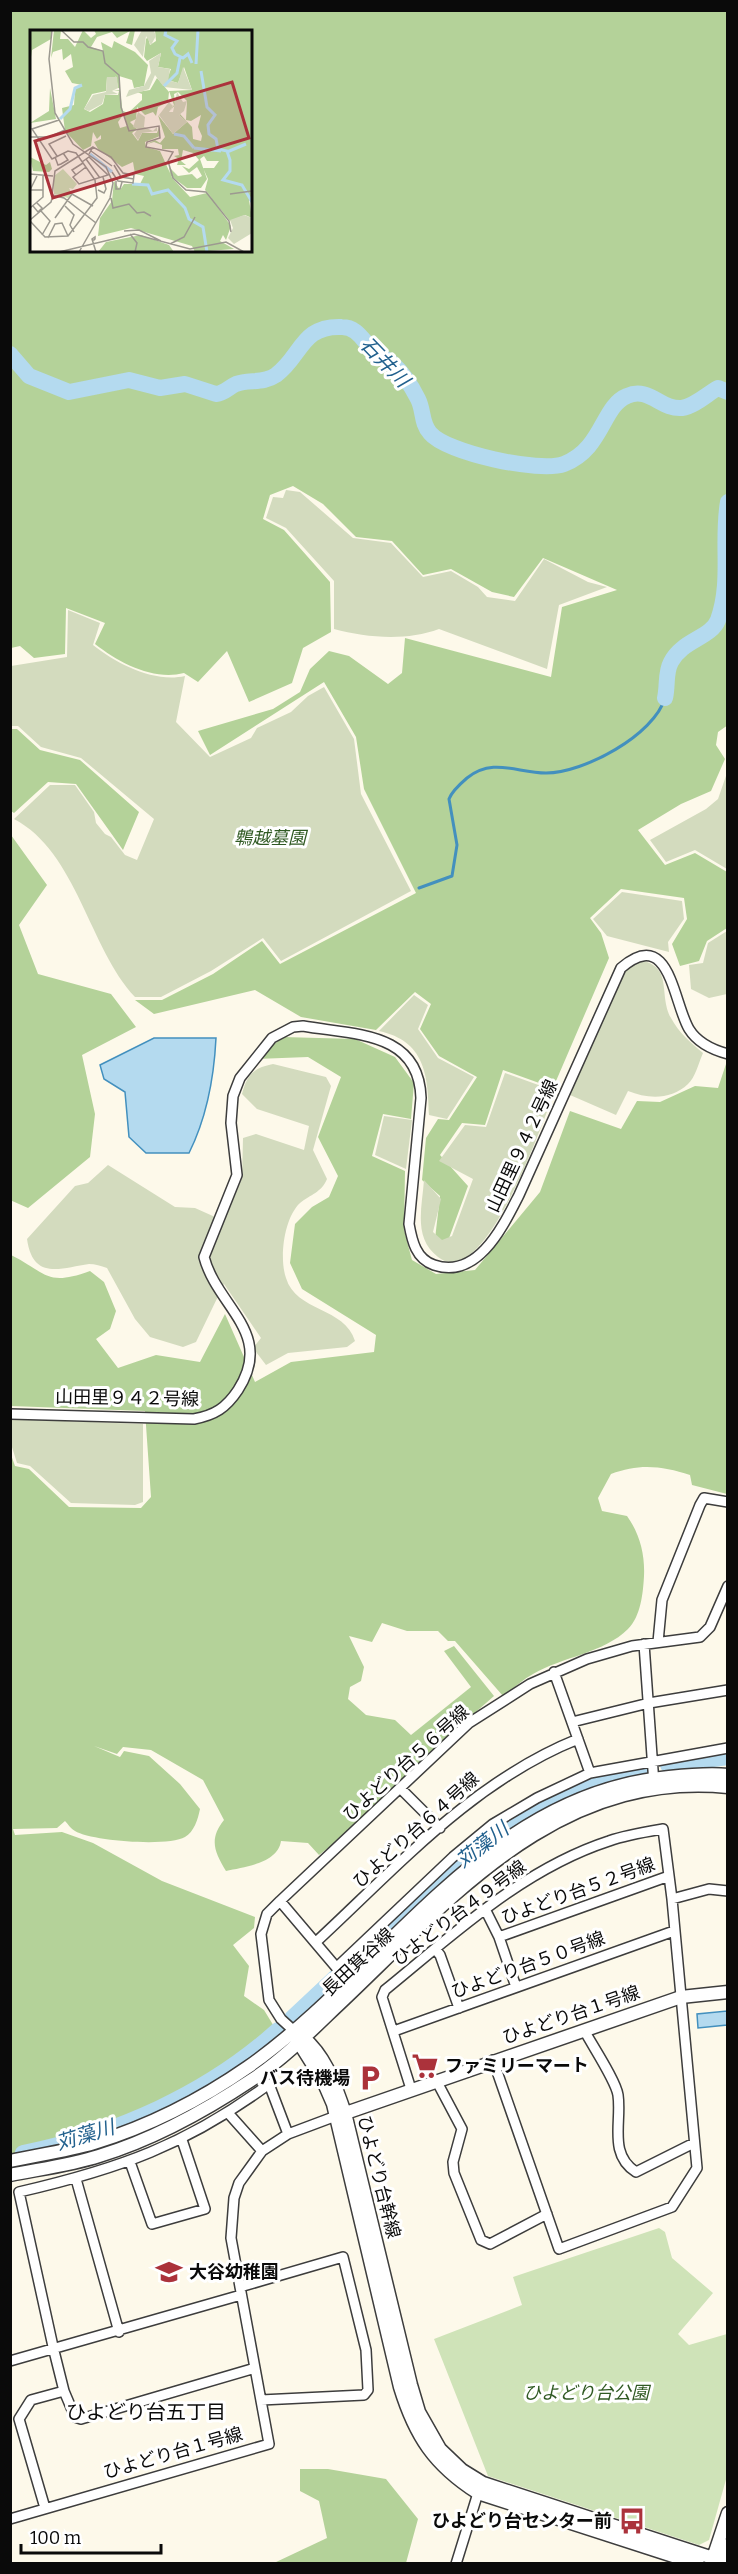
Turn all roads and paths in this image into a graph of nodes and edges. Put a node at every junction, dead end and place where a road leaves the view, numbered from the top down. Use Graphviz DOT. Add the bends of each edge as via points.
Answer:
graph roads {
  1 [pos="728,1054"];
  2 [pos="10,1413"];
  3 [pos="728,1502"];
  4 [pos="728,1586"];
  5 [pos="658,1642"];
  6 [pos="644,1644"];
  7 [pos="554,1672"];
  8 [pos="728,1690"];
  9 [pos="649,1703"];
  10 [pos="572,1722"];
  11 [pos="578,1739"];
  12 [pos="728,1748"];
  13 [pos="654,1760"];
  14 [pos="590,1773"];
  15 [pos="728,1775"];
  16 [pos="654,1784"];
  17 [pos="728,1787"];
  18 [pos="401,1789"];
  19 [pos="440,1828"];
  20 [pos="669,1876"];
  21 [pos="728,1891"];
  22 [pos="672,1899"];
  23 [pos="280,1901"];
  24 [pos="485,1909"];
  25 [pos="674,1931"];
  26 [pos="499,1937"];
  27 [pos="316,1942"];
  28 [pos="435,1949"];
  29 [pos="337,1967"];
  30 [pos="348,1980"];
  31 [pos="516,1987"];
  32 [pos="728,1992"];
  33 [pos="681,1997"];
  34 [pos="459,2008"];
  35 [pos="293,2030"];
  36 [pos="584,2030"];
  37 [pos="394,2031"];
  38 [pos="301,2041"];
  39 [pos="493,2060"];
  40 [pos="436,2080"];
  41 [pos="411,2089"];
  42 [pos="229,2114"];
  43 [pos="340,2114"];
  44 [pos="288,2134"];
  45 [pos="182,2140"];
  46 [pos="694,2143"];
  47 [pos="262,2151"];
  48 [pos="10,2161"];
  49 [pos="130,2162"];
  50 [pos="10,2175"];
  51 [pos="76,2179"];
  52 [pos="547,2214"];
  53 [pos="241,2291"];
  54 [pos="119,2332"];
  55 [pos="54,2351"];
  56 [pos="10,2361"];
  57 [pos="255,2368"];
  58 [pos="64,2391"];
  59 [pos="261,2400"];
  60 [pos="478,2493"];
  61 [pos="45,2508"];
  62 [pos="728,2513"];
  63 [pos="10,2519"];
  64 [pos="728,2545"];
  65 [pos="716,2562"];
  66 [pos="456,2564"];
  67 [pos="698,2564"];
  1 -- 2 [label="street, 山田里９４２号線" via="708,1046 689,1029 664,966 657,959 642,956 630,961 621,968 500,1230 477,1258 467,1265 450,1268 431,1264 419,1255 411,1239 409,1224 421,1098 411,1060 379,1040 293,1027 272,1038 240,1077 233,1096 231,1123 237,1175 204,1257 225,1300 244,1326 251,1348 248,1367 230,1402 214,1415 194,1419"];
  3 -- 5 [label="street" via="704,1498 700,1505 662,1600"];
  4 -- 5 [label="street, ひよどり台５６号線" via="710,1627 700,1637"];
  5 -- 6 [label="street, ひよどり台５６号線"];
  6 -- 7 [label="street, ひよどり台５６号線"];
  6 -- 9 [label="street"];
  7 -- 10 [label="street"];
  7 -- 18 [label="street, ひよどり台５６号線" via="469,1723"];
  8 -- 9 [label="street"];
  9 -- 10 [label="street"];
  9 -- 13 [label="street"];
  10 -- 11 [label="street"];
  11 -- 14 [label="street"];
  11 -- 19 [label="street, ひよどり台６４号線" via="504,1775"];
  12 -- 13 [label="street"];
  13 -- 14 [label="street"];
  13 -- 16 [label="street"];
  14 -- 29 [label="street" via="493,1824"];
  15 -- 16 [label="street, 長田箕谷線"];
  16 -- 17 [label="street, 長田箕谷線"];
  16 -- 30 [label="street, 長田箕谷線" via="595,1793 566,1804 499,1842"];
  16 -- 38 [label="street, 長田箕谷線" via="568,1815 507,1851 471,1880"];
  18 -- 19 [label="street"];
  18 -- 23 [label="street, ひよどり台５６号線"];
  19 -- 27 [label="street, ひよどり台６４号線"];
  20 -- 22 [label="street, ひよどり台４９号線"];
  20 -- 24 [label="street, ひよどり台４９号線" via="663,1829 609,1841 572,1856 529,1878"];
  20 -- 26 [label="street, ひよどり台５２号線"];
  21 -- 22 [label="street" via="709,1888"];
  22 -- 25 [label="street, ひよどり台４９号線"];
  23 -- 27 [label="street"];
  23 -- 35 [label="street, ひよどり台５６号線" via="267,1914 261,1934 269,2000"];
  24 -- 26 [label="street"];
  24 -- 28 [label="street, ひよどり台４９号線"];
  25 -- 31 [label="street, ひよどり台５０号線"];
  25 -- 33 [label="street, ひよどり台４９号線"];
  26 -- 31 [label="street"];
  27 -- 29 [label="street"];
  28 -- 34 [label="street"];
  28 -- 37 [label="street, ひよどり台４９号線" via="382,1997"];
  29 -- 30 [label="street"];
  30 -- 35 [label="street, 長田箕谷線"];
  31 -- 34 [label="street, ひよどり台５０号線"];
  32 -- 33 [label="street, ひよどり台１号線"];
  33 -- 36 [label="street, ひよどり台１号線"];
  33 -- 46 [label="street, ひよどり台４９号線"];
  34 -- 37 [label="street, ひよどり台５０号線"];
  35 -- 38 [label="street, ひよどり台幹線"];
  35 -- 48 [label="street, 長田箕谷線" via="247,2067 168,2114 94,2143"];
  36 -- 39 [label="street, ひよどり台１号線"];
  36 -- 46 [label="street" via="618,2094 617,2136 628,2166 636,2172"];
  37 -- 41 [label="street, ひよどり台４９号線"];
  38 -- 43 [label="street, ひよどり台幹線"];
  38 -- 50 [label="street, 長田箕谷線" via="254,2079 174,2127 99,2156"];
  39 -- 40 [label="street, ひよどり台１号線"];
  39 -- 52 [label="street"];
  40 -- 41 [label="street, ひよどり台１号線"];
  40 -- 52 [label="street" via="462,2129 453,2173 481,2240 490,2244"];
  41 -- 43 [label="street, ひよどり台１号線"];
  42 -- 44 [label="street" via="269,2084"];
  42 -- 45 [label="street"];
  42 -- 47 [label="street"];
  43 -- 44 [label="street, ひよどり台１号線"];
  43 -- 60 [label="street, ひよどり台幹線" via="409,2415 433,2456 456,2479"];
  43 -- 65 [label="street, ひよどり台幹線" via="419,2412 440,2449 462,2470 499,2490"];
  44 -- 47 [label="street, ひよどり台１号線"];
  45 -- 49 [label="street"];
  45 -- 49 [label="street" via="205,2209 152,2224"];
  46 -- 52 [label="street, ひよどり台４９号線" via="697,2168 672,2207 559,2249"];
  47 -- 53 [label="street, ひよどり台１号線" via="239,2183 231,2214 231,2238"];
  49 -- 51 [label="street"];
  51 -- 54 [label="street"];
  51 -- 55 [label="street" via="19,2192"];
  53 -- 54 [label="street"];
  53 -- 57 [label="street, ひよどり台１号線"];
  53 -- 59 [label="street" via="344,2257 366,2350 368,2390 364,2395"];
  54 -- 55 [label="street"];
  55 -- 56 [label="street"];
  55 -- 58 [label="street"];
  57 -- 58 [label="street" via="81,2419 72,2413"];
  57 -- 59 [label="street, ひよどり台１号線"];
  58 -- 61 [label="street" via="31,2400 19,2420"];
  59 -- 61 [label="street, ひよどり台１号線" via="269,2444"];
  60 -- 66 [label="street"];
  60 -- 67 [label="street, ひよどり台幹線"];
  61 -- 63 [label="street, ひよどり台１号線"];
  62 -- 65 [label="street"];
  64 -- 65 [label="street"];
}
